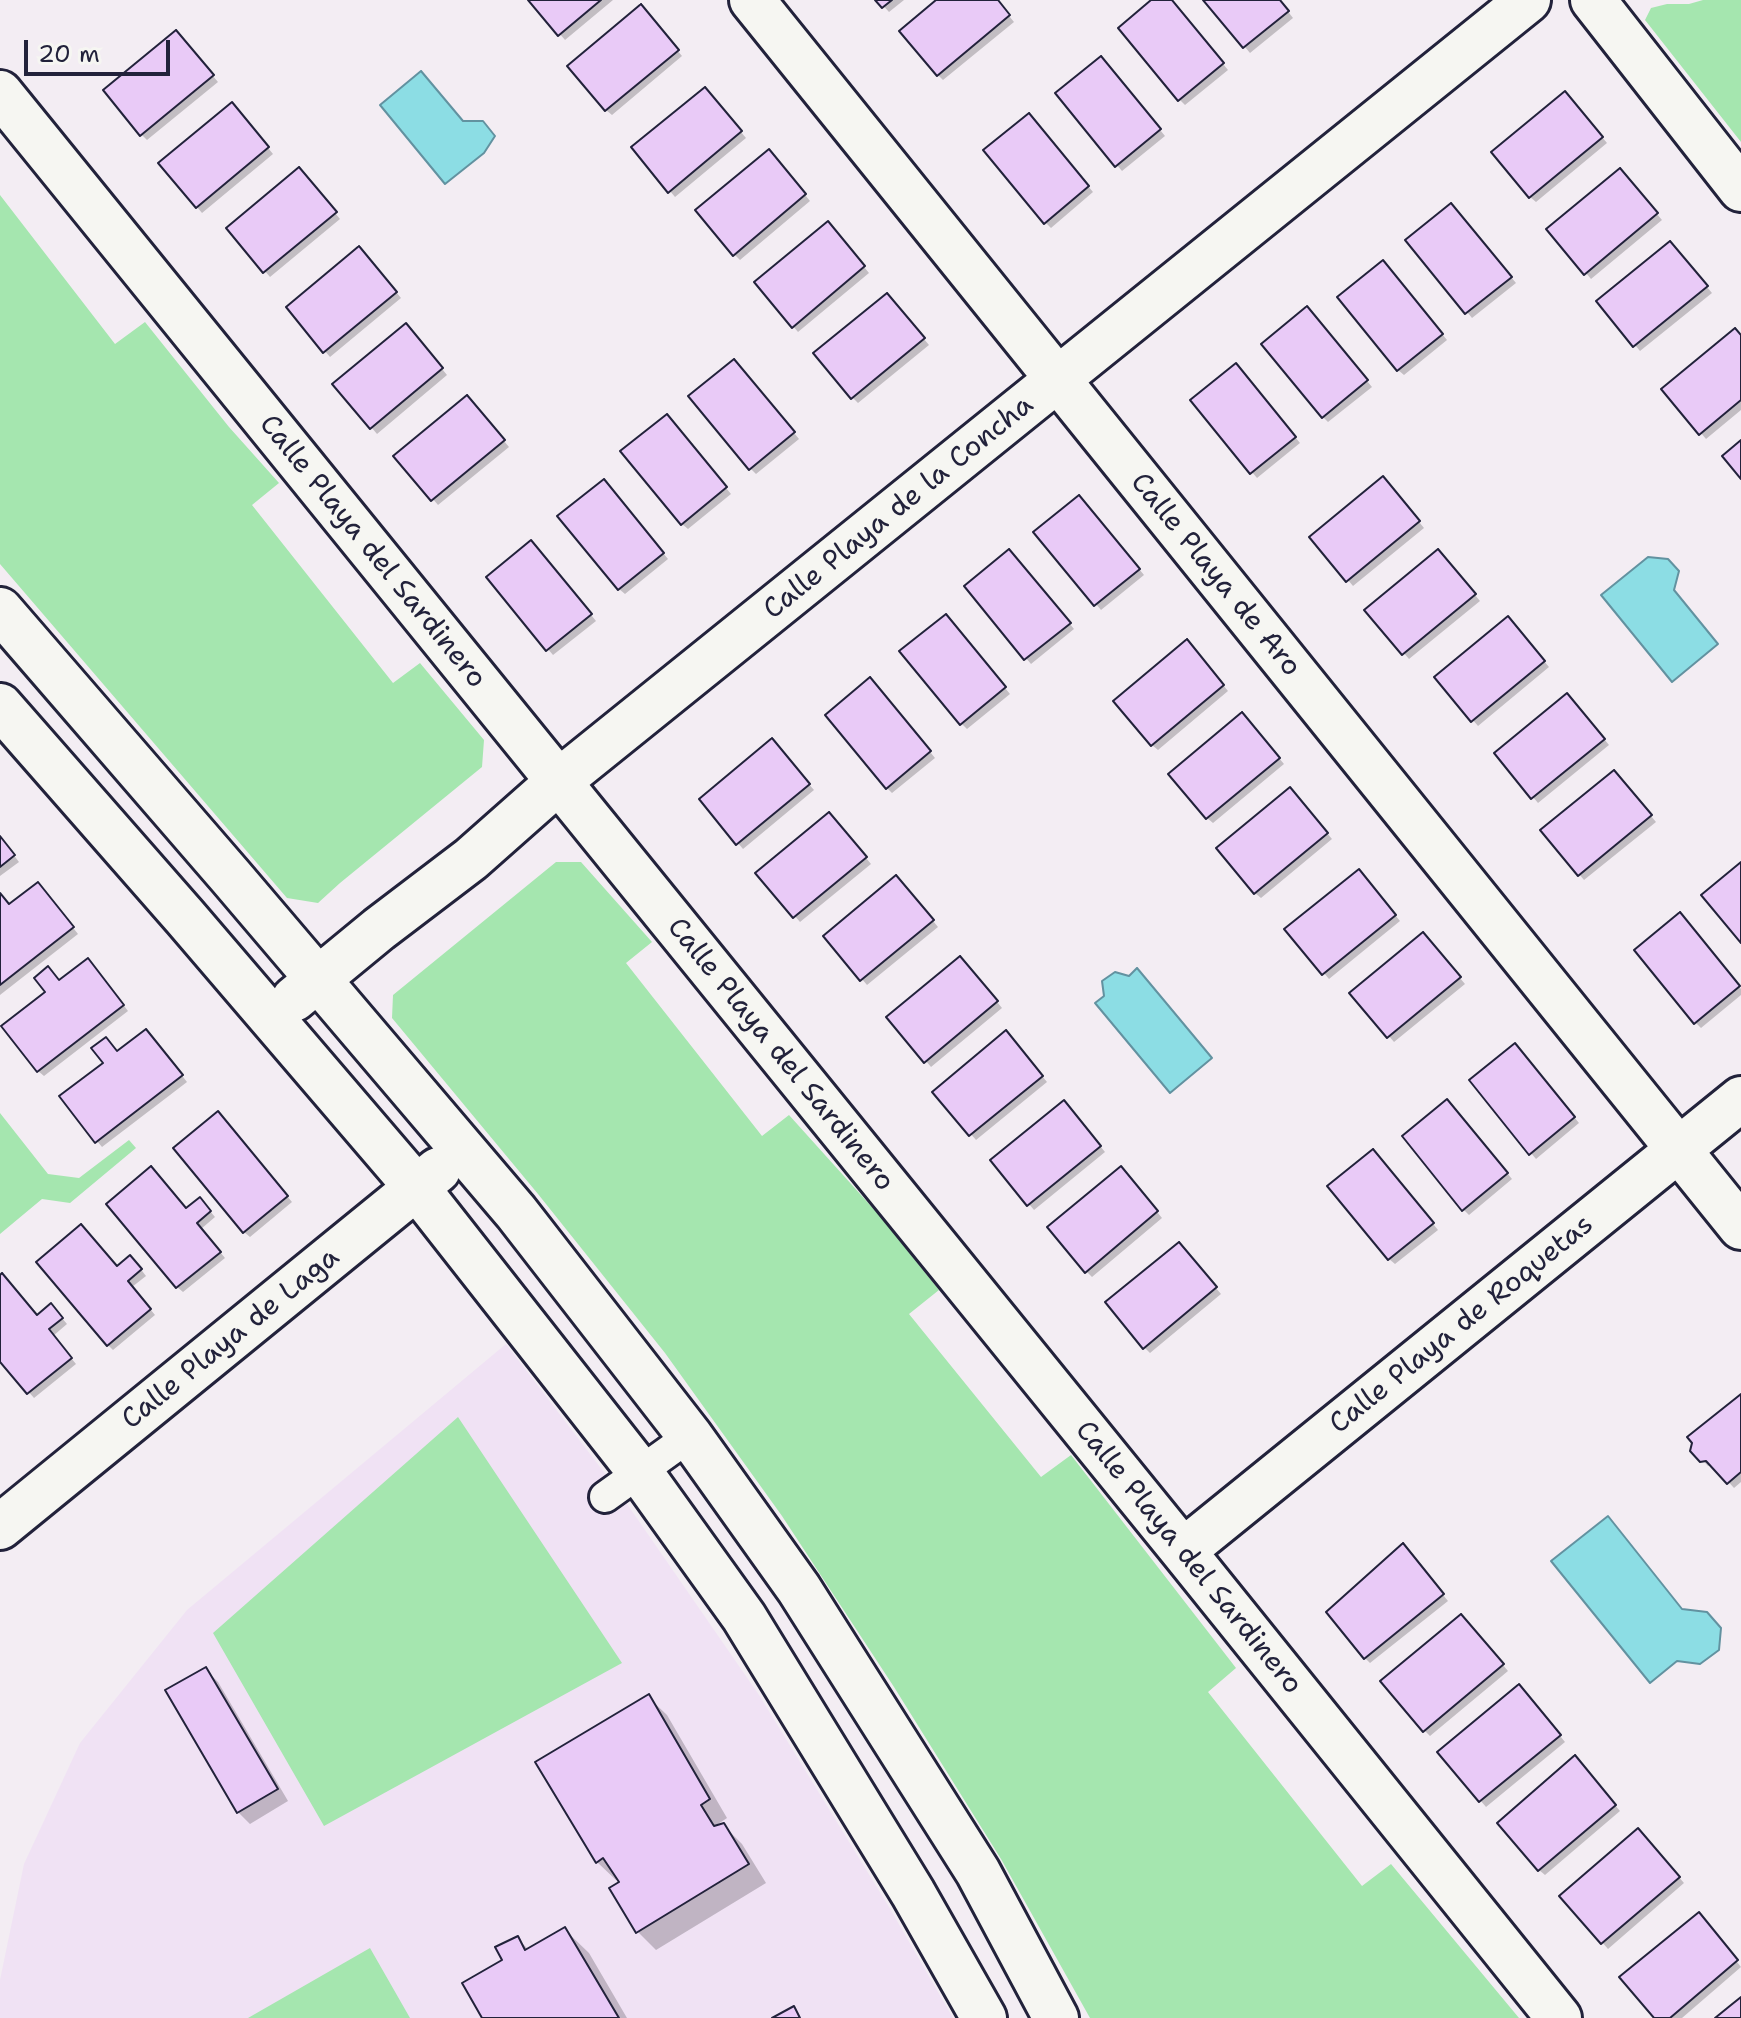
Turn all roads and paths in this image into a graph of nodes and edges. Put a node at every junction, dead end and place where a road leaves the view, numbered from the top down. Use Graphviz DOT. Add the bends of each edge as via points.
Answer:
graph roads {
  1 [pos="752,0"];
  2 [pos="1528,0"];
  3 [pos="1593,0"];
  4 [pos="0,93"];
  5 [pos="1741,189"];
  6 [pos="1058,380"];
  7 [pos="0,610"];
  8 [pos="46,663"];
  9 [pos="0,703"];
  10 [pos="558,782"];
  11 [pos="317,979"];
  12 [pos="271,1018"];
  13 [pos="1741,1099"];
  14 [pos="1677,1149"];
  15 [pos="462,1150"];
  16 [pos="417,1188"];
  17 [pos="1741,1227"];
  18 [pos="690,1436"];
  19 [pos="640,1472"];
  20 [pos="605,1497"];
  21 [pos="0,1527"];
  22 [pos="1183,1551"];
  23 [pos="984,2018"];
  24 [pos="1056,2018"];
  25 [pos="1559,2018"];
  1 -- 6 [label="street, Calle Playa de Aro"];
  2 -- 6 [label="street, Calle Playa de la Concha"];
  3 -- 5 [label="street"];
  4 -- 10 [label="street, Calle Playa del Sardinero"];
  6 -- 10 [label="street, Calle Playa de la Concha"];
  6 -- 14 [label="street, Calle Playa de Aro"];
  7 -- 8 [label="street"];
  8 -- 9 [label="street"];
  8 -- 11 [label="street"];
  9 -- 12 [label="street"];
  10 -- 11 [label="street, Calle Playa de la Concha" via="471,859"];
  10 -- 22 [label="street, Calle Playa del Sardinero"];
  11 -- 12 [label="street, Calle Playa de la Concha"];
  11 -- 15 [label="street"];
  12 -- 16 [label="street"];
  13 -- 14 [label="street, Calle Playa de Roquetas"];
  14 -- 17 [label="street, Calle Playa de Aro"];
  14 -- 22 [label="street, Calle Playa de Roquetas"];
  15 -- 16 [label="street, Calle Playa de Laga"];
  15 -- 18 [label="street"];
  16 -- 19 [label="street"];
  16 -- 21 [label="street, Calle Playa de Laga"];
  18 -- 19 [label="lane"];
  18 -- 24 [label="street" via="799,1589 978,1872"];
  19 -- 20 [label="lane"];
  19 -- 23 [label="street" via="744,1617"];
  22 -- 25 [label="street, Calle Playa del Sardinero"];
}
